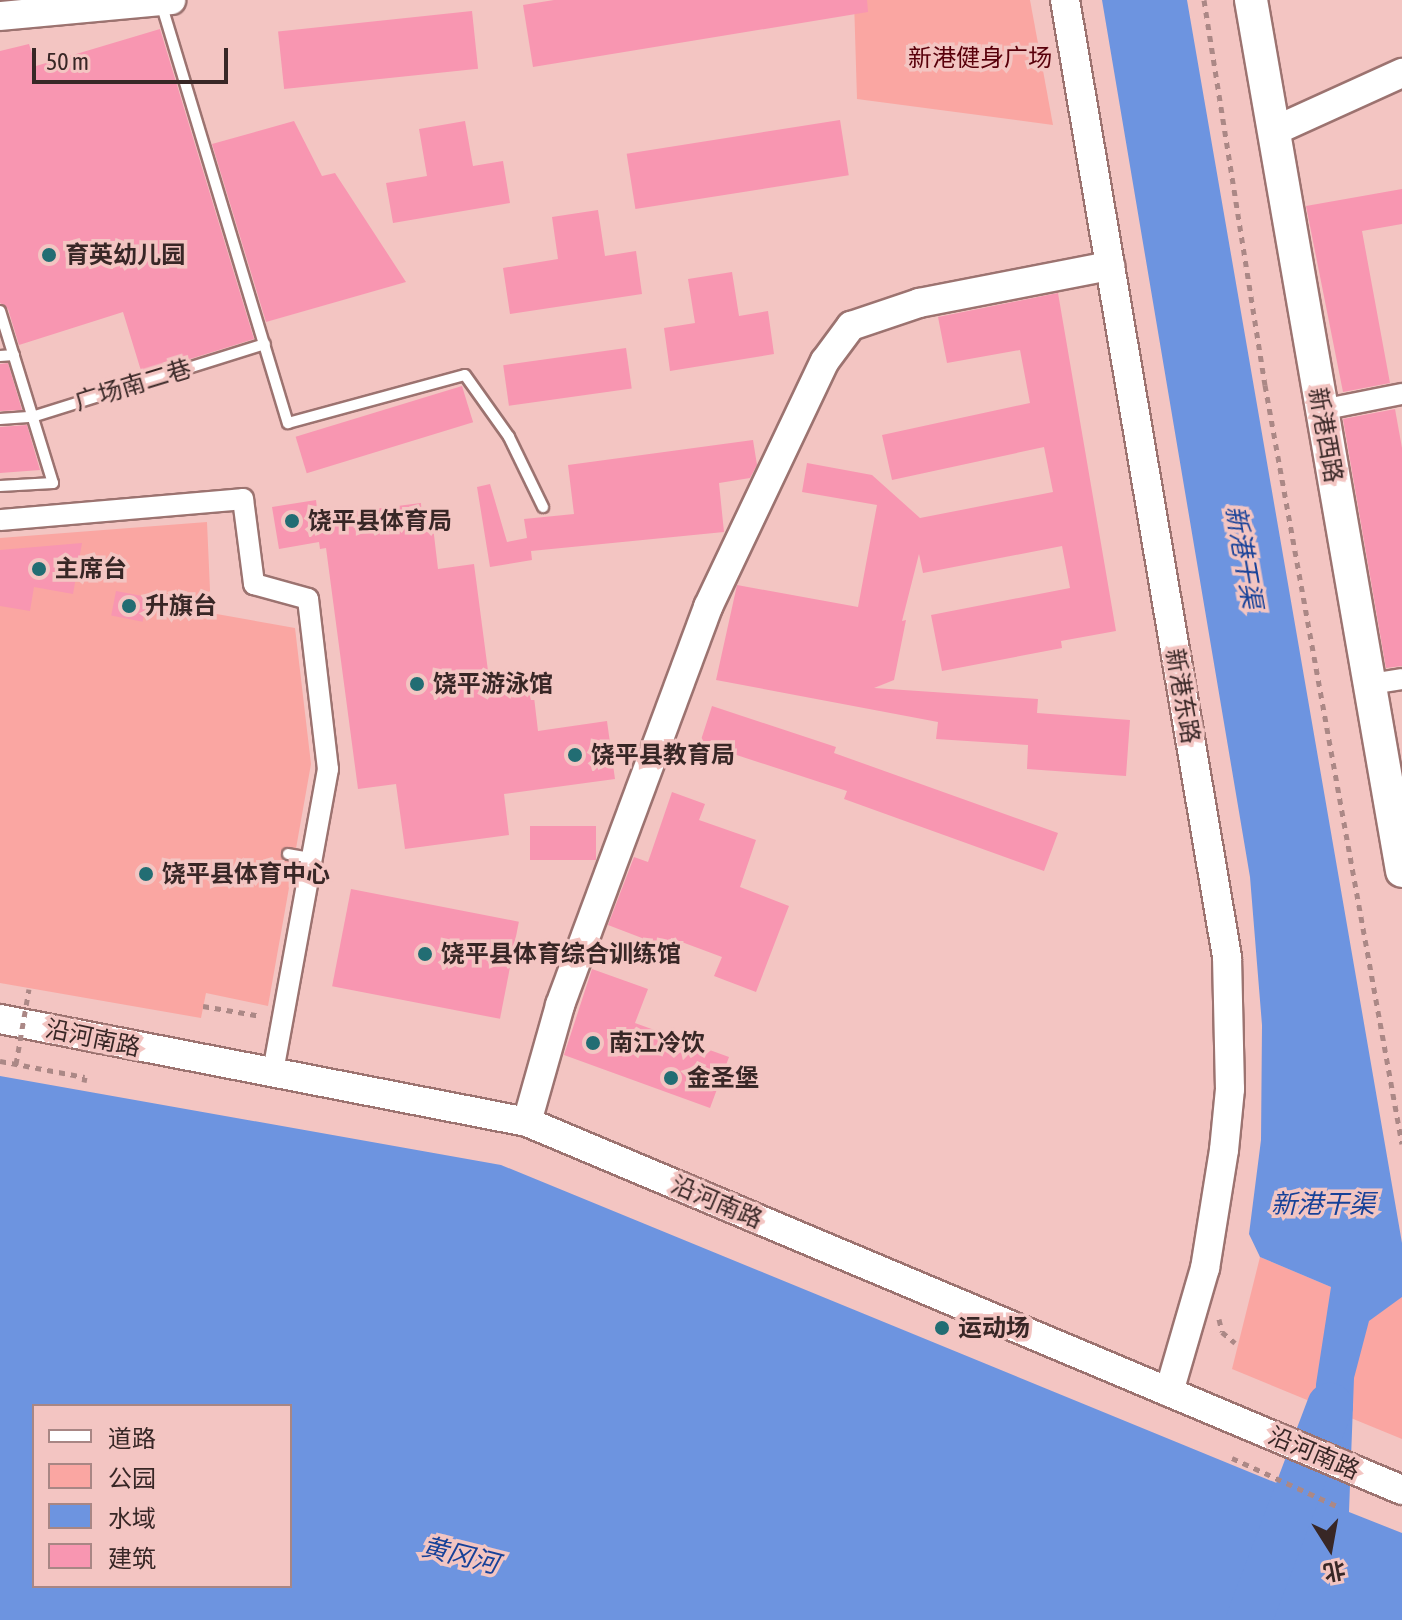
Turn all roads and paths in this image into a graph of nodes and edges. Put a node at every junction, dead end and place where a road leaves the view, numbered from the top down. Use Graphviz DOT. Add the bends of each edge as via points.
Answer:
graph roads {
  1 [pos="171,0"];
  2 [pos="1065,0"];
  3 [pos="1204,0"];
  4 [pos="1251,0"];
  5 [pos="161,1"];
  6 [pos="52,5"];
  7 [pos="0,16"];
  8 [pos="1402,73"];
  9 [pos="1274,131"];
  10 [pos="1110,266"];
  11 [pos="0,311"];
  12 [pos="265,344"];
  13 [pos="14,355"];
  14 [pos="0,356"];
  15 [pos="1402,394"];
  16 [pos="1321,410"];
  17 [pos="32,417"];
  18 [pos="0,419"];
  19 [pos="0,486"];
  20 [pos="543,507"];
  21 [pos="0,520"];
  22 [pos="1402,679"];
  23 [pos="1371,684"];
  24 [pos="288,854"];
  25 [pos="311,858"];
  26 [pos="1402,871"];
  27 [pos="29,989"];
  28 [pos="203,1006"];
  29 [pos="0,1019"];
  30 [pos="282,1019"];
  31 [pos="0,1061"];
  32 [pos="16,1064"];
  33 [pos="272,1076"];
  34 [pos="84,1082"];
  35 [pos="527,1122"];
  36 [pos="1402,1144"];
  37 [pos="1169,1392"];
  38 [pos="1232,1458"];
  39 [pos="1402,1490"];
  40 [pos="1337,1506"];
  1 -- 5 [label="main road"];
  2 -- 10 [label="main road, 新港东路"];
  3 -- 36 [label="path" via="1265,385"];
  4 -- 9 [label="main road, 新港西路"];
  5 -- 6 [label="main road"];
  5 -- 12 [label="lane"];
  6 -- 7 [label="main road"];
  8 -- 9 [label="main road"];
  9 -- 16 [label="main road, 新港西路"];
  10 -- 35 [label="main road" via="919,303 851,326 825,361 708,607 560,1005"];
  10 -- 37 [label="main road, 新港东路" via="1227,957 1230,1089 1224,1150 1205,1268"];
  11 -- 13 [label="lane"];
  12 -- 17 [label="lane, 广场南二巷"];
  12 -- 20 [label="lane" via="288,423 465,375 509,437"];
  13 -- 14 [label="lane"];
  13 -- 17 [label="lane"];
  15 -- 16 [label="street"];
  16 -- 23 [label="main road, 新港西路"];
  17 -- 18 [label="lane, 广场南二巷"];
  17 -- 19 [label="lane" via="53,483"];
  21 -- 25 [label="street" via="243,499 254,584 308,599 328,769"];
  22 -- 23 [label="street"];
  23 -- 26 [label="main road, 新港西路"];
  24 -- 25 [label="lane"];
  25 -- 30 [label="street"];
  27 -- 32 [label="path, bridge"];
  28 -- 30 [label="path"];
  29 -- 33 [label="main road, 沿河南路"];
  30 -- 33 [label="street"];
  31 -- 32 [label="path"];
  32 -- 34 [label="path" via="85,1077"];
  33 -- 35 [label="main road, 沿河南路"];
  35 -- 37 [label="main road, 沿河南路"];
  37 -- 39 [label="main road, 沿河南路"];
  38 -- 40 [label="path"];
}
